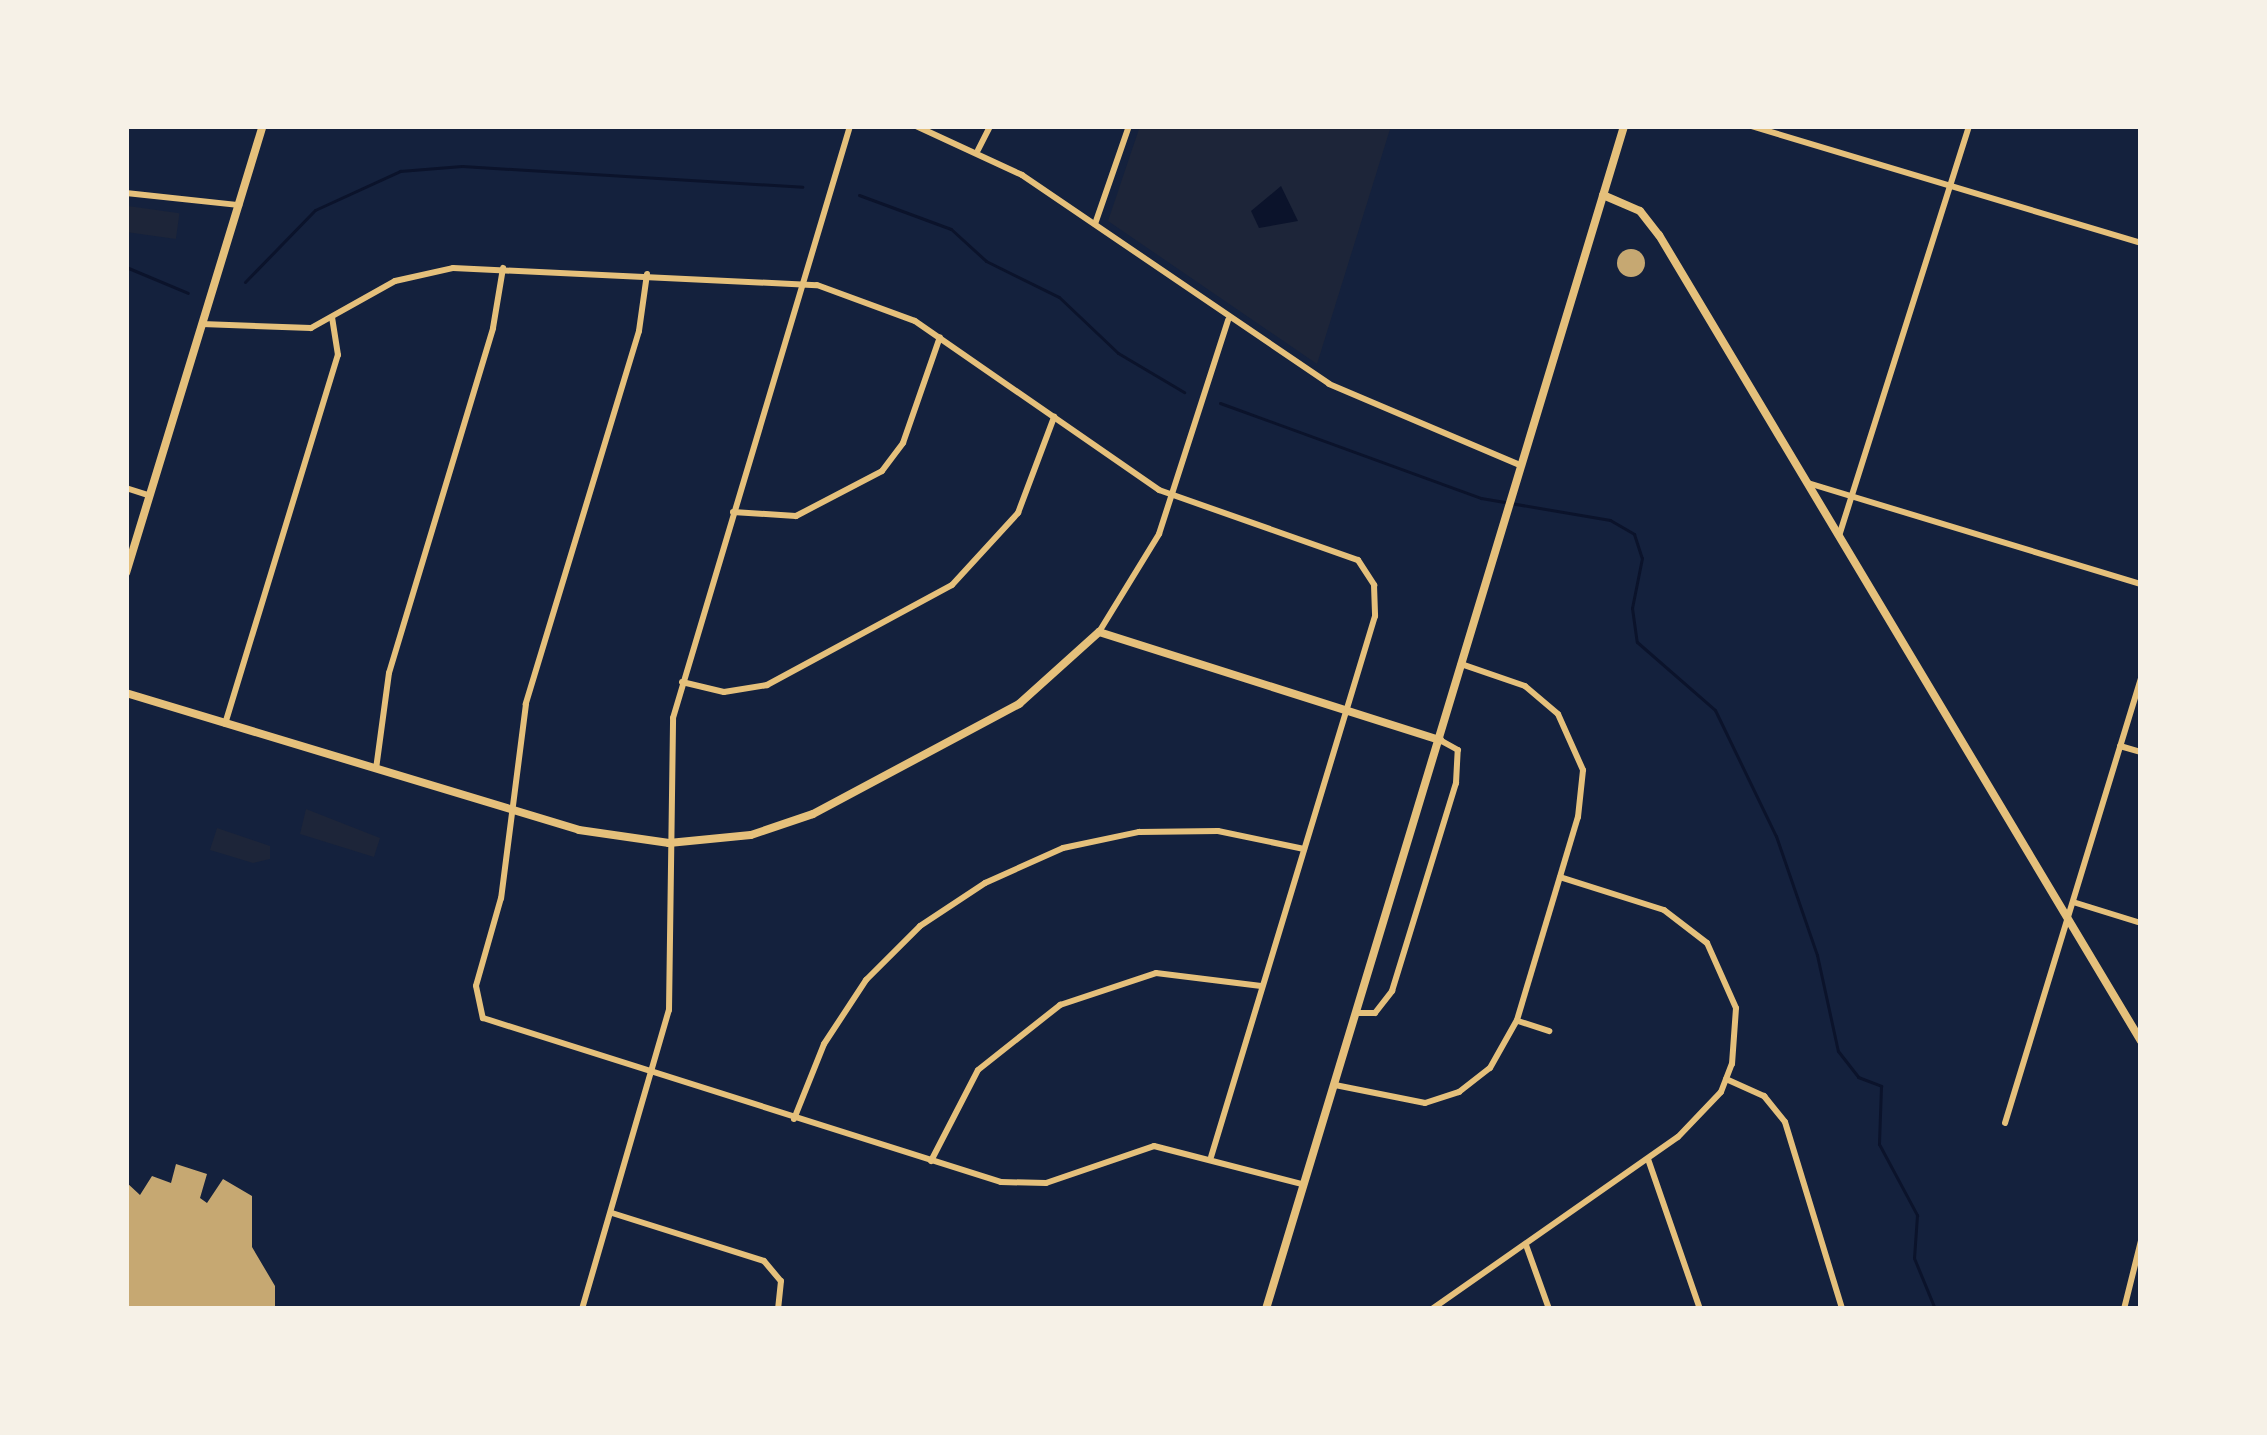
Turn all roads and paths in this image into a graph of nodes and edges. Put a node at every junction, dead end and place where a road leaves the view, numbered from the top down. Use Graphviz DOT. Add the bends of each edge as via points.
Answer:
graph roads {
  1 [pos="263,126"];
  2 [pos="850,126"];
  3 [pos="916,126"];
  4 [pos="990,126"];
  5 [pos="1129,126"];
  6 [pos="1624,126"];
  7 [pos="1751,126"];
  8 [pos="1969,126"];
  9 [pos="1789,130"];
  10 [pos="978,150"];
  11 [pos="1950,185"];
  12 [pos="126,193"];
  13 [pos="1603,195"];
  14 [pos="239,205"];
  15 [pos="1095,224"];
  16 [pos="2141,243"];
  17 [pos="503,268"];
  18 [pos="647,274"];
  19 [pos="802,283"];
  20 [pos="332,316"];
  21 [pos="1228,320"];
  22 [pos="202,325"];
  23 [pos="940,337"];
  24 [pos="1054,417"];
  25 [pos="1520,465"];
  26 [pos="1805,482"];
  27 [pos="126,488"];
  28 [pos="1172,495"];
  29 [pos="150,496"];
  30 [pos="1854,497"];
  31 [pos="733,512"];
  32 [pos="1837,539"];
  33 [pos="126,573"];
  34 [pos="2141,584"];
  35 [pos="1099,632"];
  36 [pos="1460,664"];
  37 [pos="2141,679"];
  38 [pos="682,682"];
  39 [pos="126,693"];
  40 [pos="1346,712"];
  41 [pos="225,724"];
  42 [pos="1440,740"];
  43 [pos="2120,746"];
  44 [pos="2141,752"];
  45 [pos="376,769"];
  46 [pos="512,810"];
  47 [pos="669,843"];
  48 [pos="1304,849"];
  49 [pos="1560,877"];
  50 [pos="2073,902"];
  51 [pos="2141,923"];
  52 [pos="2066,927"];
  53 [pos="1262,986"];
  54 [pos="1357,1012"];
  55 [pos="1517,1020"];
  56 [pos="1549,1031"];
  57 [pos="2141,1041"];
  58 [pos="653,1076"];
  59 [pos="1726,1078"];
  60 [pos="1335,1085"];
  61 [pos="794,1119"];
  62 [pos="2005,1123"];
  63 [pos="1211,1157"];
  64 [pos="1647,1159"];
  65 [pos="931,1161"];
  66 [pos="1304,1185"];
  67 [pos="612,1213"];
  68 [pos="2141,1241"];
  69 [pos="1526,1244"];
  70 [pos="582,1309"];
  71 [pos="778,1309"];
  72 [pos="930,1309"];
  73 [pos="957,1309"];
  74 [pos="1266,1309"];
  75 [pos="1432,1309"];
  76 [pos="1549,1309"];
  77 [pos="1700,1309"];
  78 [pos="1842,1309"];
  79 [pos="2124,1309"];
  1 -- 14 [label="street"];
  2 -- 19 [label="street"];
  3 -- 10 [label="street"];
  4 -- 10 [label="street"];
  5 -- 15 [label="street"];
  6 -- 13 [label="street"];
  7 -- 9 [label="street"];
  8 -- 11 [label="street"];
  9 -- 11 [label="street"];
  10 -- 15 [label="street"];
  11 -- 16 [label="street"];
  11 -- 30 [label="street"];
  12 -- 14 [label="street"];
  13 -- 25 [label="street"];
  13 -- 26 [label="street" via="1651,221"];
  14 -- 22 [label="street"];
  15 -- 21 [label="street"];
  17 -- 18 [label="street"];
  17 -- 20 [label="street" via="411,275"];
  17 -- 45 [label="street" via="494,328 388,673"];
  18 -- 19 [label="street"];
  18 -- 46 [label="street" via="639,331 526,704"];
  19 -- 23 [label="street" via="872,301"];
  19 -- 31 [label="street"];
  20 -- 22 [label="street" via="297,330"];
  20 -- 41 [label="street" via="338,355"];
  21 -- 25 [label="street" via="1371,406"];
  21 -- 28 [label="street"];
  22 -- 29 [label="street"];
  23 -- 24 [label="street"];
  23 -- 31 [label="street" via="903,443 882,471 796,516"];
  24 -- 28 [label="street"];
  24 -- 38 [label="street" via="1018,513 952,585 767,685 724,692"];
  25 -- 36 [label="street"];
  26 -- 30 [label="street"];
  26 -- 32 [label="street"];
  27 -- 29 [label="street"];
  28 -- 35 [label="street" via="1142,569"];
  28 -- 40 [label="street" via="1331,545 1363,566 1376,596"];
  29 -- 33 [label="street"];
  30 -- 32 [label="street"];
  30 -- 34 [label="street"];
  31 -- 38 [label="street"];
  32 -- 52 [label="street"];
  35 -- 40 [label="street"];
  35 -- 47 [label="street" via="1019,704 814,814 751,835"];
  36 -- 42 [label="street"];
  36 -- 49 [label="street" via="1534,692 1576,746 1583,795"];
  37 -- 43 [label="street"];
  38 -- 47 [label="street" via="668,749"];
  39 -- 41 [label="street"];
  40 -- 42 [label="street"];
  40 -- 48 [label="street"];
  41 -- 45 [label="street"];
  42 -- 54 [label="street"];
  42 -- 54 [label="street" via="1458,750 1456,783 1392,991 1375,1013"];
  43 -- 44 [label="street"];
  43 -- 50 [label="street"];
  45 -- 46 [label="street"];
  46 -- 47 [label="street" via="599,835"];
  46 -- 58 [label="street" via="477,1009 494,1028"];
  47 -- 58 [label="street" via="671,991"];
  48 -- 53 [label="street"];
  48 -- 61 [label="street" via="1218,831 1139,832 1063,848 985,884 920,926 866,980 824,1045"];
  49 -- 55 [label="street"];
  49 -- 59 [label="street" via="1664,910 1708,943 1736,1008"];
  50 -- 51 [label="street"];
  50 -- 52 [label="street"];
  52 -- 57 [label="street"];
  52 -- 62 [label="street"];
  53 -- 63 [label="street"];
  53 -- 65 [label="street" via="1156,974 1060,1005 977,1070"];
  54 -- 60 [label="street"];
  55 -- 56 [label="street"];
  55 -- 60 [label="street" via="1490,1068 1447,1097 1402,1103"];
  58 -- 61 [label="street"];
  58 -- 67 [label="street"];
  59 -- 64 [label="street" via="1703,1116"];
  59 -- 78 [label="street" via="1764,1096 1784,1122"];
  60 -- 66 [label="street"];
  61 -- 65 [label="street"];
  63 -- 65 [label="street" via="1137,1148 1030,1185"];
  63 -- 66 [label="street"];
  64 -- 69 [label="street"];
  64 -- 77 [label="street"];
  66 -- 74 [label="street"];
  67 -- 70 [label="street"];
  67 -- 71 [label="street" via="764,1261 781,1281"];
  68 -- 79 [label="street"];
  69 -- 75 [label="street"];
  69 -- 76 [label="street"];
  72 -- 73 [label="street"];
}
